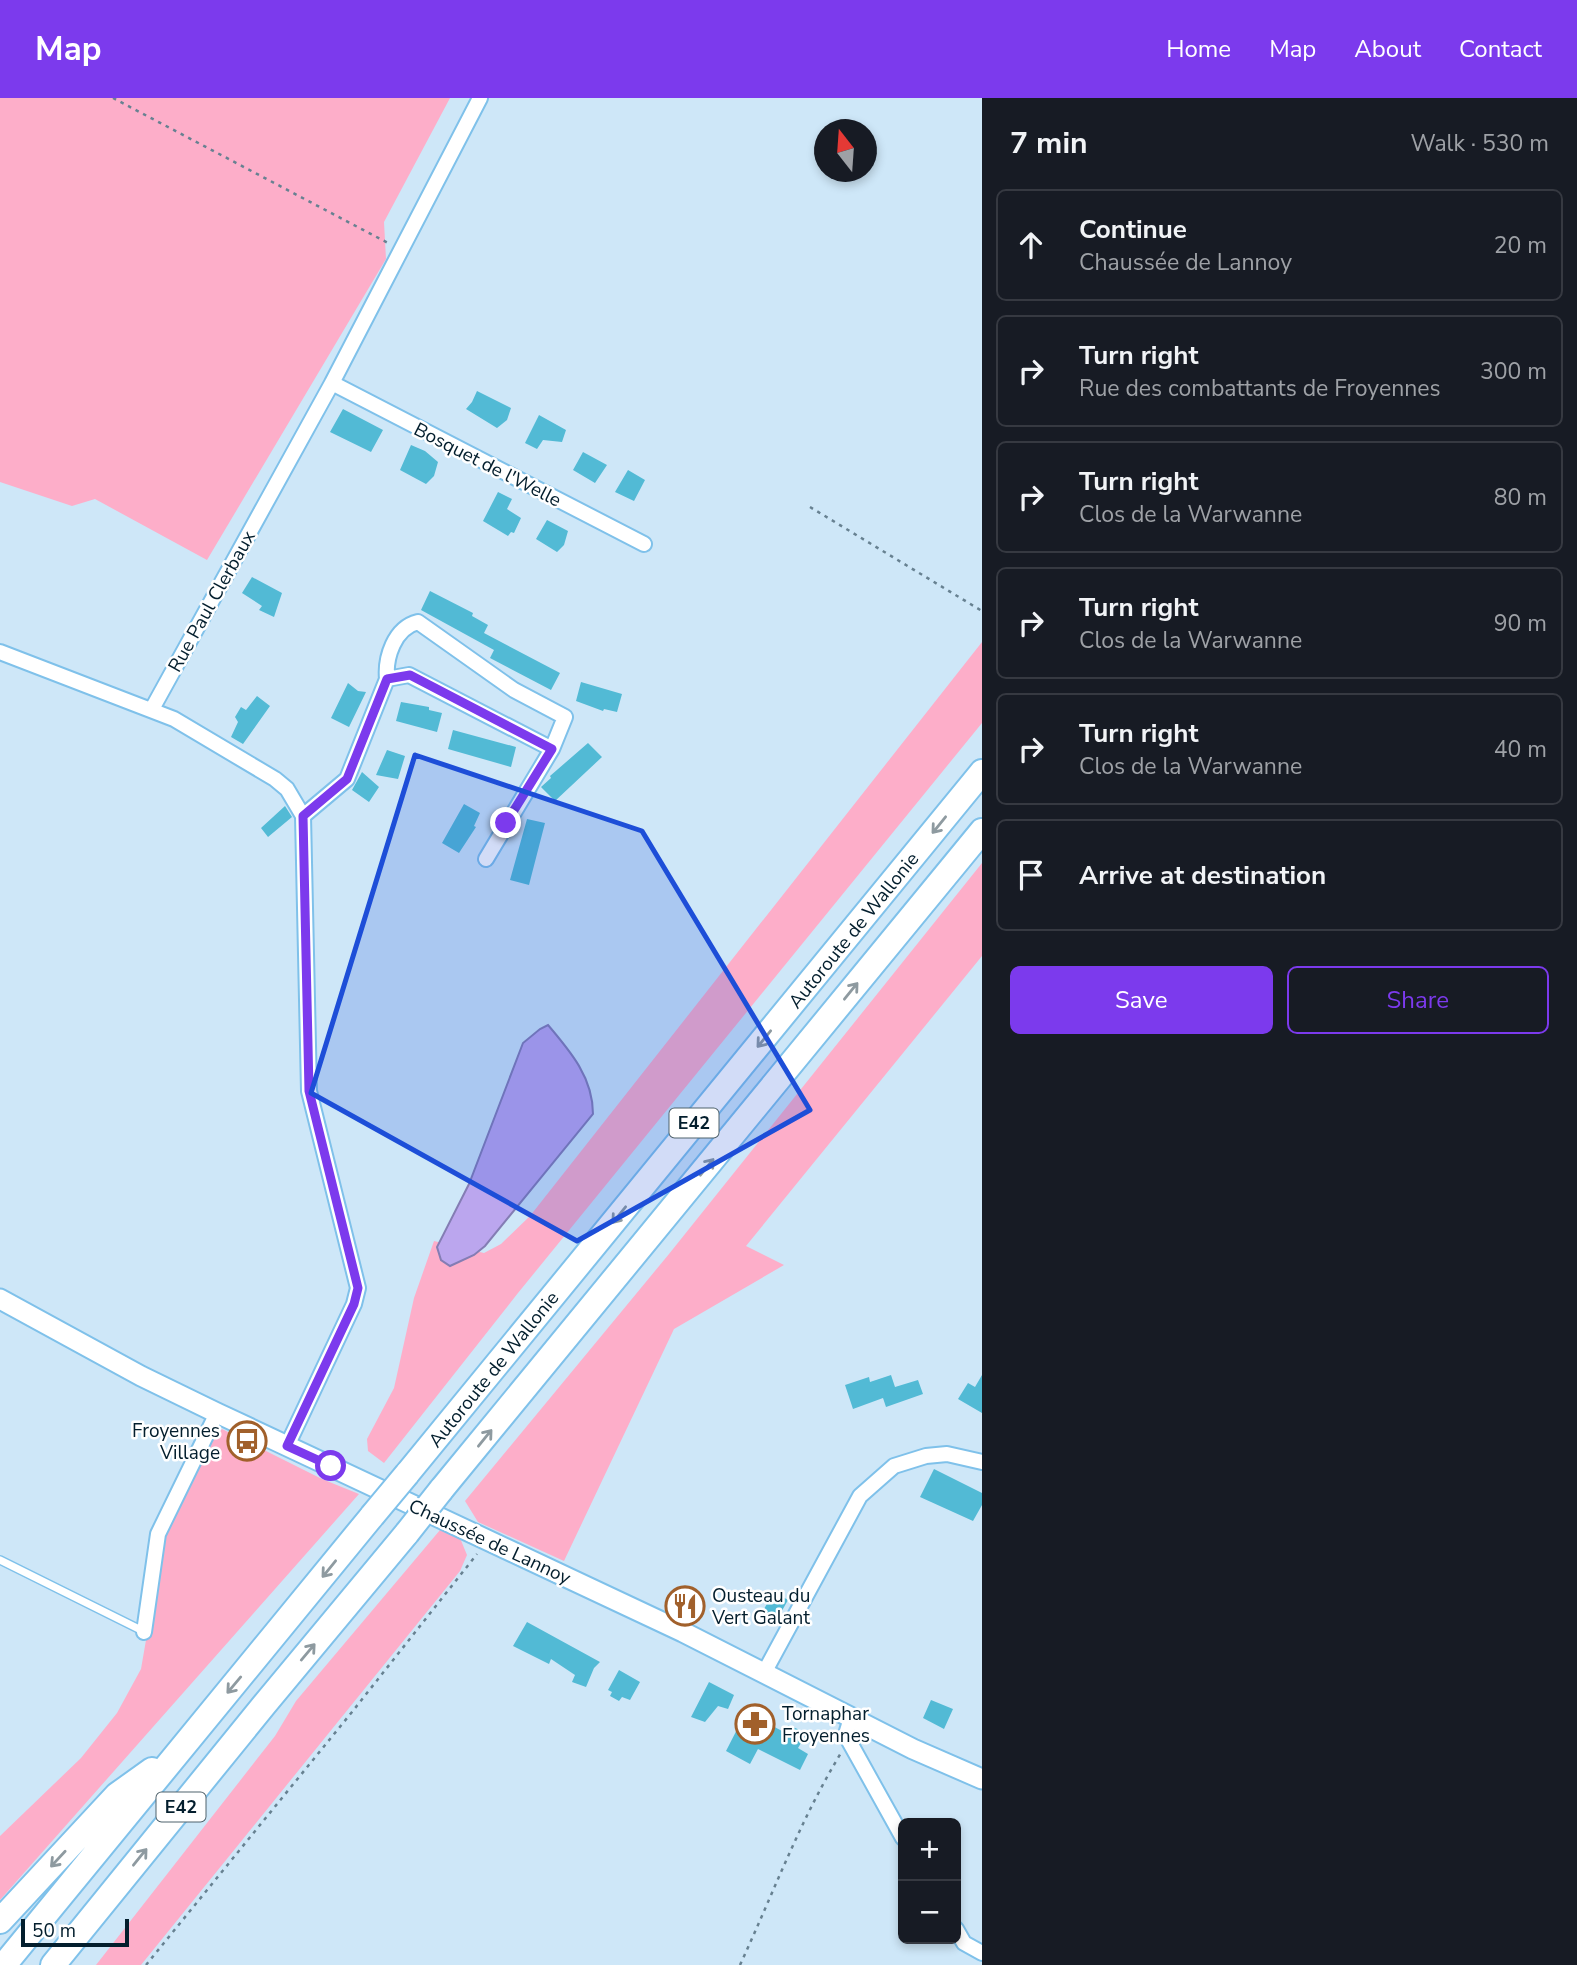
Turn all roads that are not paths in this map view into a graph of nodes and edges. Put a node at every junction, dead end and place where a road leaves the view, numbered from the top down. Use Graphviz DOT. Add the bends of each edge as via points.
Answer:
graph roads {
  1 [pos="480,98"];
  2 [pos="332,383"];
  3 [pos="644,544"];
  4 [pos="0,652"];
  5 [pos="387,679"];
  6 [pos="152,709"];
  7 [pos="552,749"];
  8 [pos="982,772"];
  9 [pos="303,816"];
  10 [pos="982,831"];
  11 [pos="485,859"];
  12 [pos="0,1299"];
  13 [pos="217,1413"];
  14 [pos="287,1446"];
  15 [pos="982,1462"];
  16 [pos="0,1560"];
  17 [pos="144,1632"];
  18 [pos="764,1673"];
  19 [pos="851,1718"];
  20 [pos="181,1748"];
  21 [pos="982,1779"];
  22 [pos="898,1829"];
  23 [pos="0,1921"];
  24 [pos="961,1938"];
  25 [pos="982,1953"];
  26 [pos="4,1965"];
  27 [pos="53,1965"];
  1 -- 2 [label="street"];
  2 -- 3 [label="street, Bosquet de l'Welle"];
  2 -- 6 [label="street, Rue Paul Clerbaux"];
  4 -- 6 [label="street"];
  5 -- 7 [label="street" via="410,675"];
  5 -- 7 [label="street" via="390,649 409,624 418,622 514,690 565,717"];
  5 -- 9 [label="street" via="347,779"];
  6 -- 9 [label="street" via="275,779 287,789"];
  7 -- 11 [label="street"];
  8 -- 20 [label="highway, Autoroute de Wallonie / E42, one-way, bridge"];
  9 -- 14 [label="street" via="309,1091 358,1288"];
  27 -- 10 [label="highway, Autoroute de Wallonie / E42, one-way, bridge"];
  12 -- 13 [label="main road, Chaussée de Lannoy"];
  13 -- 14 [label="main road, Chaussée de Lannoy"];
  13 -- 17 [label="street" via="158,1534"];
  14 -- 18 [label="main road, Chaussée de Lannoy"];
  15 -- 18 [label="street" via="947,1454 926,1456 894,1466 860,1496"];
  16 -- 17 [label="lane"];
  18 -- 19 [label="main road, Chaussée de Lannoy"];
  19 -- 21 [label="main road, Chaussée de Lannoy"];
  19 -- 22 [label="street" via="849,1741"];
  20 -- 23 [label="highway, one-way" via="117,1795"];
  20 -- 26 [label="highway, Autoroute de Wallonie / E42"];
  24 -- 25 [label="street"];
}
